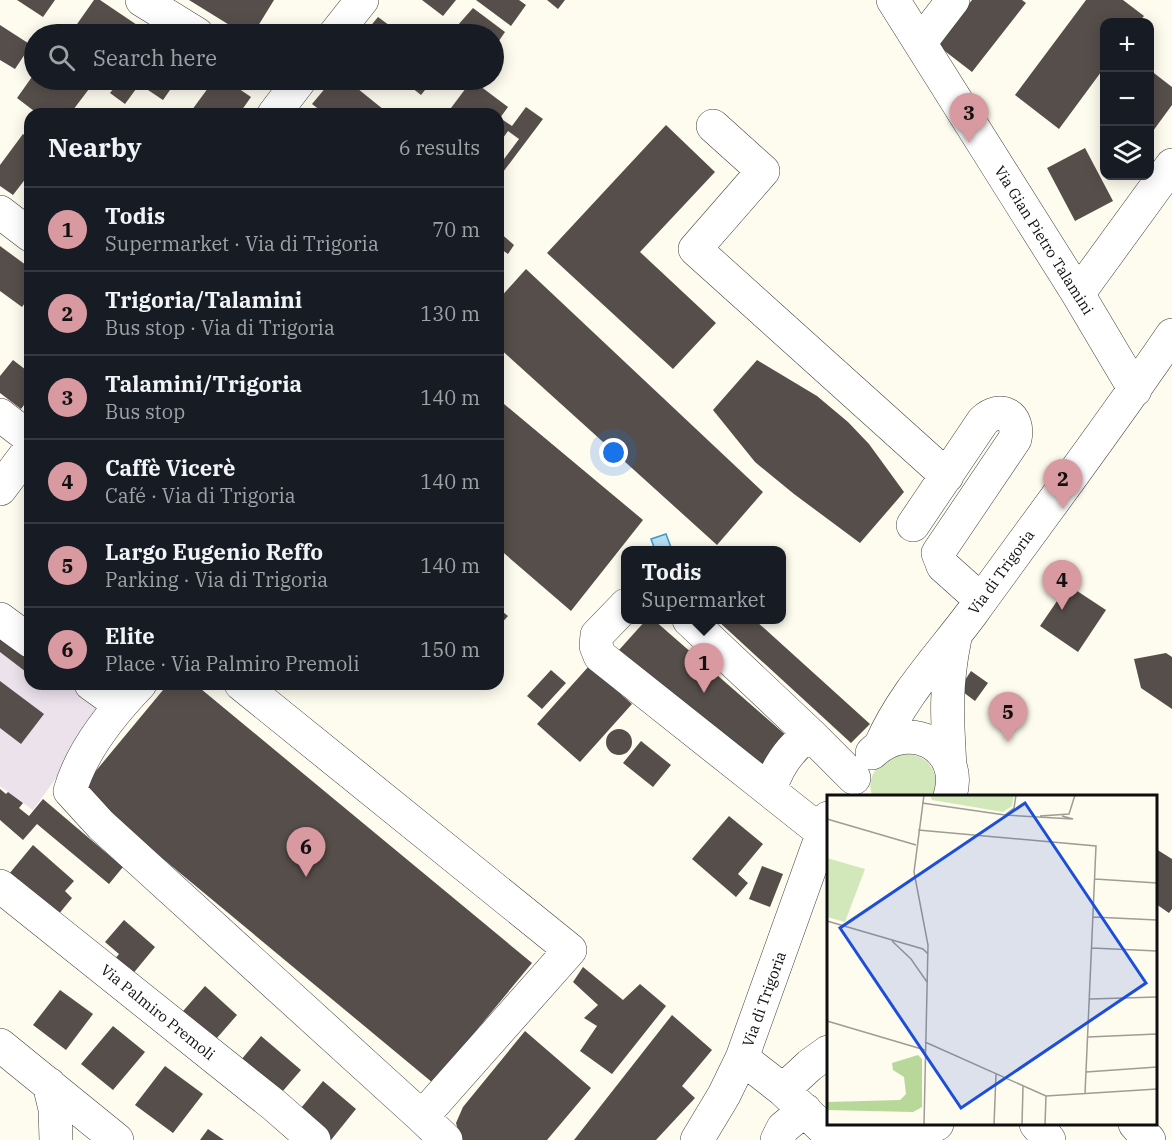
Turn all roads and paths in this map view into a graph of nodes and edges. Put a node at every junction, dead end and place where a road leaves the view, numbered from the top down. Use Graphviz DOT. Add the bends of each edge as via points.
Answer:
graph roads {
  1 [pos="142,0"];
  2 [pos="362,0"];
  3 [pos="893,0"];
  4 [pos="952,0"];
  5 [pos="181,24"];
  6 [pos="343,24"];
  7 [pos="920,43"];
  8 [pos="713,126"];
  9 [pos="1172,165"];
  10 [pos="0,212"];
  11 [pos="24,230"];
  12 [pos="1078,294"];
  13 [pos="1167,356"];
  14 [pos="1135,390"];
  15 [pos="0,415"];
  16 [pos="24,433"];
  17 [pos="24,457"];
  18 [pos="947,476"];
  19 [pos="0,489"];
  20 [pos="913,525"];
  21 [pos="981,600"];
  22 [pos="621,610"];
  23 [pos="0,619"];
  24 [pos="693,624"];
  25 [pos="957,634"];
  26 [pos="24,636"];
  27 [pos="114,690"];
  28 [pos="248,690"];
  29 [pos="130,694"];
  30 [pos="810,734"];
  31 [pos="861,776"];
  32 [pos="950,788"];
  33 [pos="770,790"];
  34 [pos="824,835"];
  35 [pos="0,886"];
  36 [pos="0,1045"];
  37 [pos="827,1053"];
  38 [pos="742,1058"];
  39 [pos="49,1084"];
  40 [pos="794,1100"];
  41 [pos="422,1117"];
  42 [pos="935,1125"];
  43 [pos="1037,1125"];
  44 [pos="1136,1125"];
  45 [pos="837,1138"];
  46 [pos="56,1140"];
  47 [pos="117,1140"];
  48 [pos="314,1140"];
  49 [pos="446,1140"];
  50 [pos="697,1140"];
  51 [pos="777,1140"];
  52 [pos="863,1140"];
  53 [pos="1049,1140"];
  54 [pos="1149,1140"];
  1 -- 5 [label="street"];
  2 -- 6 [label="street"];
  3 -- 7 [label="street, Via Gian Pietro Talamini"];
  4 -- 7 [label="street"];
  7 -- 12 [label="street, Via Gian Pietro Talamini"];
  8 -- 18 [label="street" via="763,171 695,249"];
  9 -- 12 [label="street"];
  10 -- 11 [label="street"];
  12 -- 14 [label="street, Via Gian Pietro Talamini"];
  13 -- 14 [label="street, Via di Trigoria"];
  14 -- 21 [label="street, Via di Trigoria"];
  15 -- 16 [label="street"];
  17 -- 19 [label="street"];
  18 -- 20 [label="street"];
  18 -- 21 [label="street" via="990,415 1003,412 1010,417 1015,424 1015,439 938,553 944,566"];
  21 -- 25 [label="street, Via di Trigoria"];
  22 -- 33 [label="street" via="597,634 600,656"];
  23 -- 26 [label="street"];
  24 -- 30 [label="street"];
  25 -- 31 [label="street, Via di Trigoria" via="904,702"];
  25 -- 32 [label="street, Via di Trigoria" via="946,698"];
  27 -- 29 [label="street"];
  28 -- 41 [label="street" via="570,950"];
  29 -- 41 [label="street" via="76,770 70,791 110,833"];
  30 -- 31 [label="street"];
  30 -- 33 [label="street" via="798,742 775,774"];
  31 -- 32 [label="street" via="894,738 907,736 921,738 944,754"];
  33 -- 34 [label="street"];
  34 -- 38 [label="street, Via di Trigoria"];
  35 -- 48 [label="street, Via Palmiro Premoli"];
  36 -- 39 [label="street"];
  37 -- 40 [label="street" via="810,1065"];
  38 -- 40 [label="street"];
  38 -- 50 [label="street, Via di Trigoria"];
  39 -- 46 [label="street"];
  39 -- 47 [label="street"];
  40 -- 45 [label="street"];
  40 -- 51 [label="street"];
  41 -- 49 [label="street"];
  42 -- 52 [label="street" via="919,1134"];
  43 -- 53 [label="street"];
  44 -- 54 [label="street"];
}
